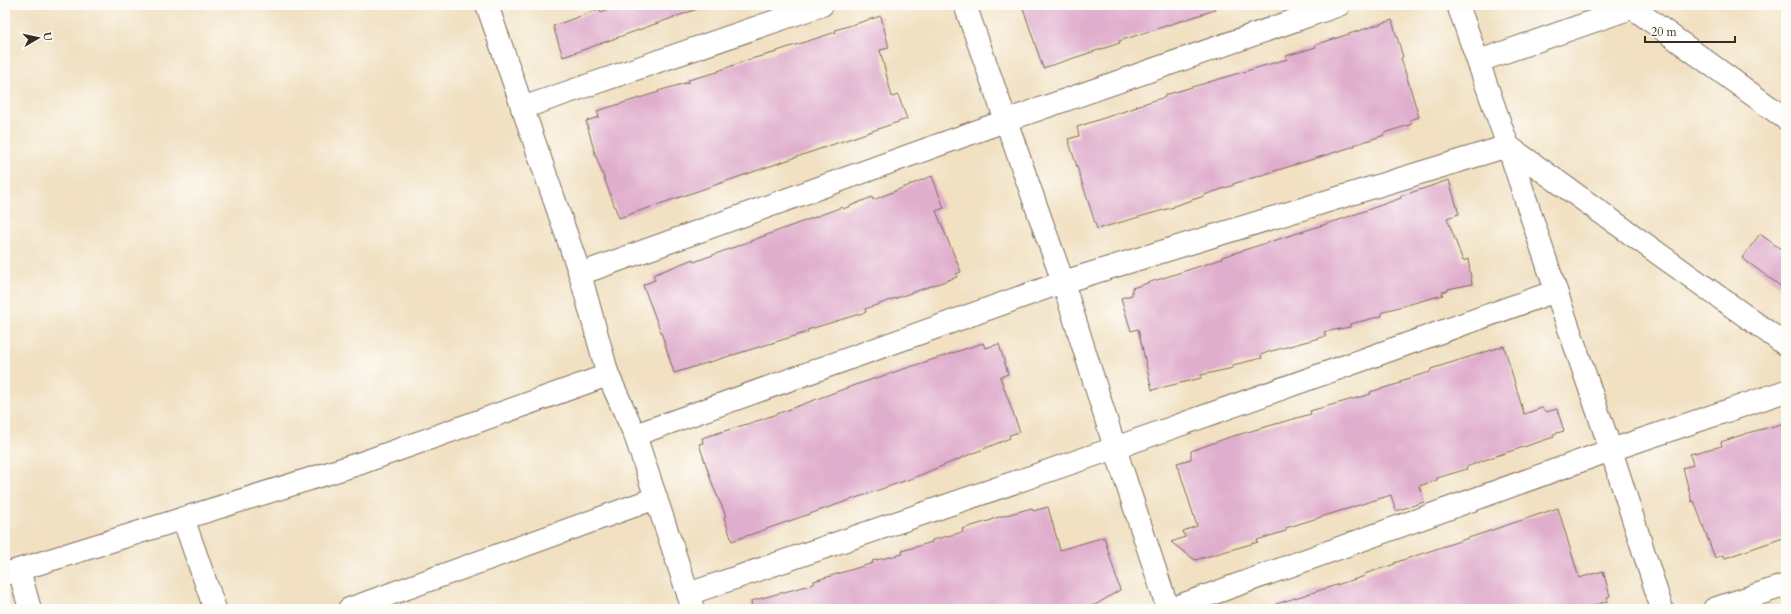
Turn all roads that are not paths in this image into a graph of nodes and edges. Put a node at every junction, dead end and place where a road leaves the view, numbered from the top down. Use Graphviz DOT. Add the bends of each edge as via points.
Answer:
graph roads {
  1 [pos="487,5"];
  2 [pos="822,5"];
  3 [pos="965,5"];
  4 [pos="1339,5"];
  5 [pos="1458,5"];
  6 [pos="1636,6"];
  7 [pos="1479,61"];
  8 [pos="522,108"];
  9 [pos="1786,119"];
  10 [pos="1005,121"];
  11 [pos="1508,146"];
  12 [pos="580,274"];
  13 [pos="1064,282"];
  14 [pos="1556,291"];
  15 [pos="1786,345"];
  16 [pos="608,376"];
  17 [pos="1786,391"];
  18 [pos="635,435"];
  19 [pos="1115,448"];
  20 [pos="1611,450"];
  21 [pos="656,498"];
  22 [pos="183,518"];
  23 [pos="12,572"];
  24 [pos="1786,585"];
  25 [pos="691,602"];
  26 [pos="30,609"];
  27 [pos="215,609"];
  28 [pos="349,609"];
  29 [pos="1169,609"];
  30 [pos="1662,609"];
  31 [pos="1714,609"];
  1 -- 8 [label="street"];
  2 -- 8 [label="street"];
  3 -- 10 [label="street"];
  4 -- 10 [label="street"];
  5 -- 7 [label="street"];
  6 -- 7 [label="street"];
  6 -- 9 [label="street"];
  7 -- 11 [label="street"];
  8 -- 12 [label="street"];
  10 -- 12 [label="street"];
  10 -- 13 [label="street"];
  11 -- 13 [label="street"];
  11 -- 14 [label="street"];
  11 -- 15 [label="street"];
  12 -- 16 [label="street"];
  13 -- 18 [label="street"];
  13 -- 19 [label="street"];
  14 -- 19 [label="street"];
  14 -- 20 [label="street"];
  16 -- 18 [label="street"];
  16 -- 22 [label="street" via="361,463"];
  17 -- 20 [label="street"];
  18 -- 21 [label="street"];
  19 -- 25 [label="street"];
  19 -- 29 [label="street"];
  20 -- 29 [label="street"];
  20 -- 30 [label="street"];
  21 -- 25 [label="street"];
  21 -- 28 [label="street"];
  22 -- 23 [label="street"];
  22 -- 27 [label="street"];
  23 -- 26 [label="street"];
  24 -- 31 [label="street"];
}
